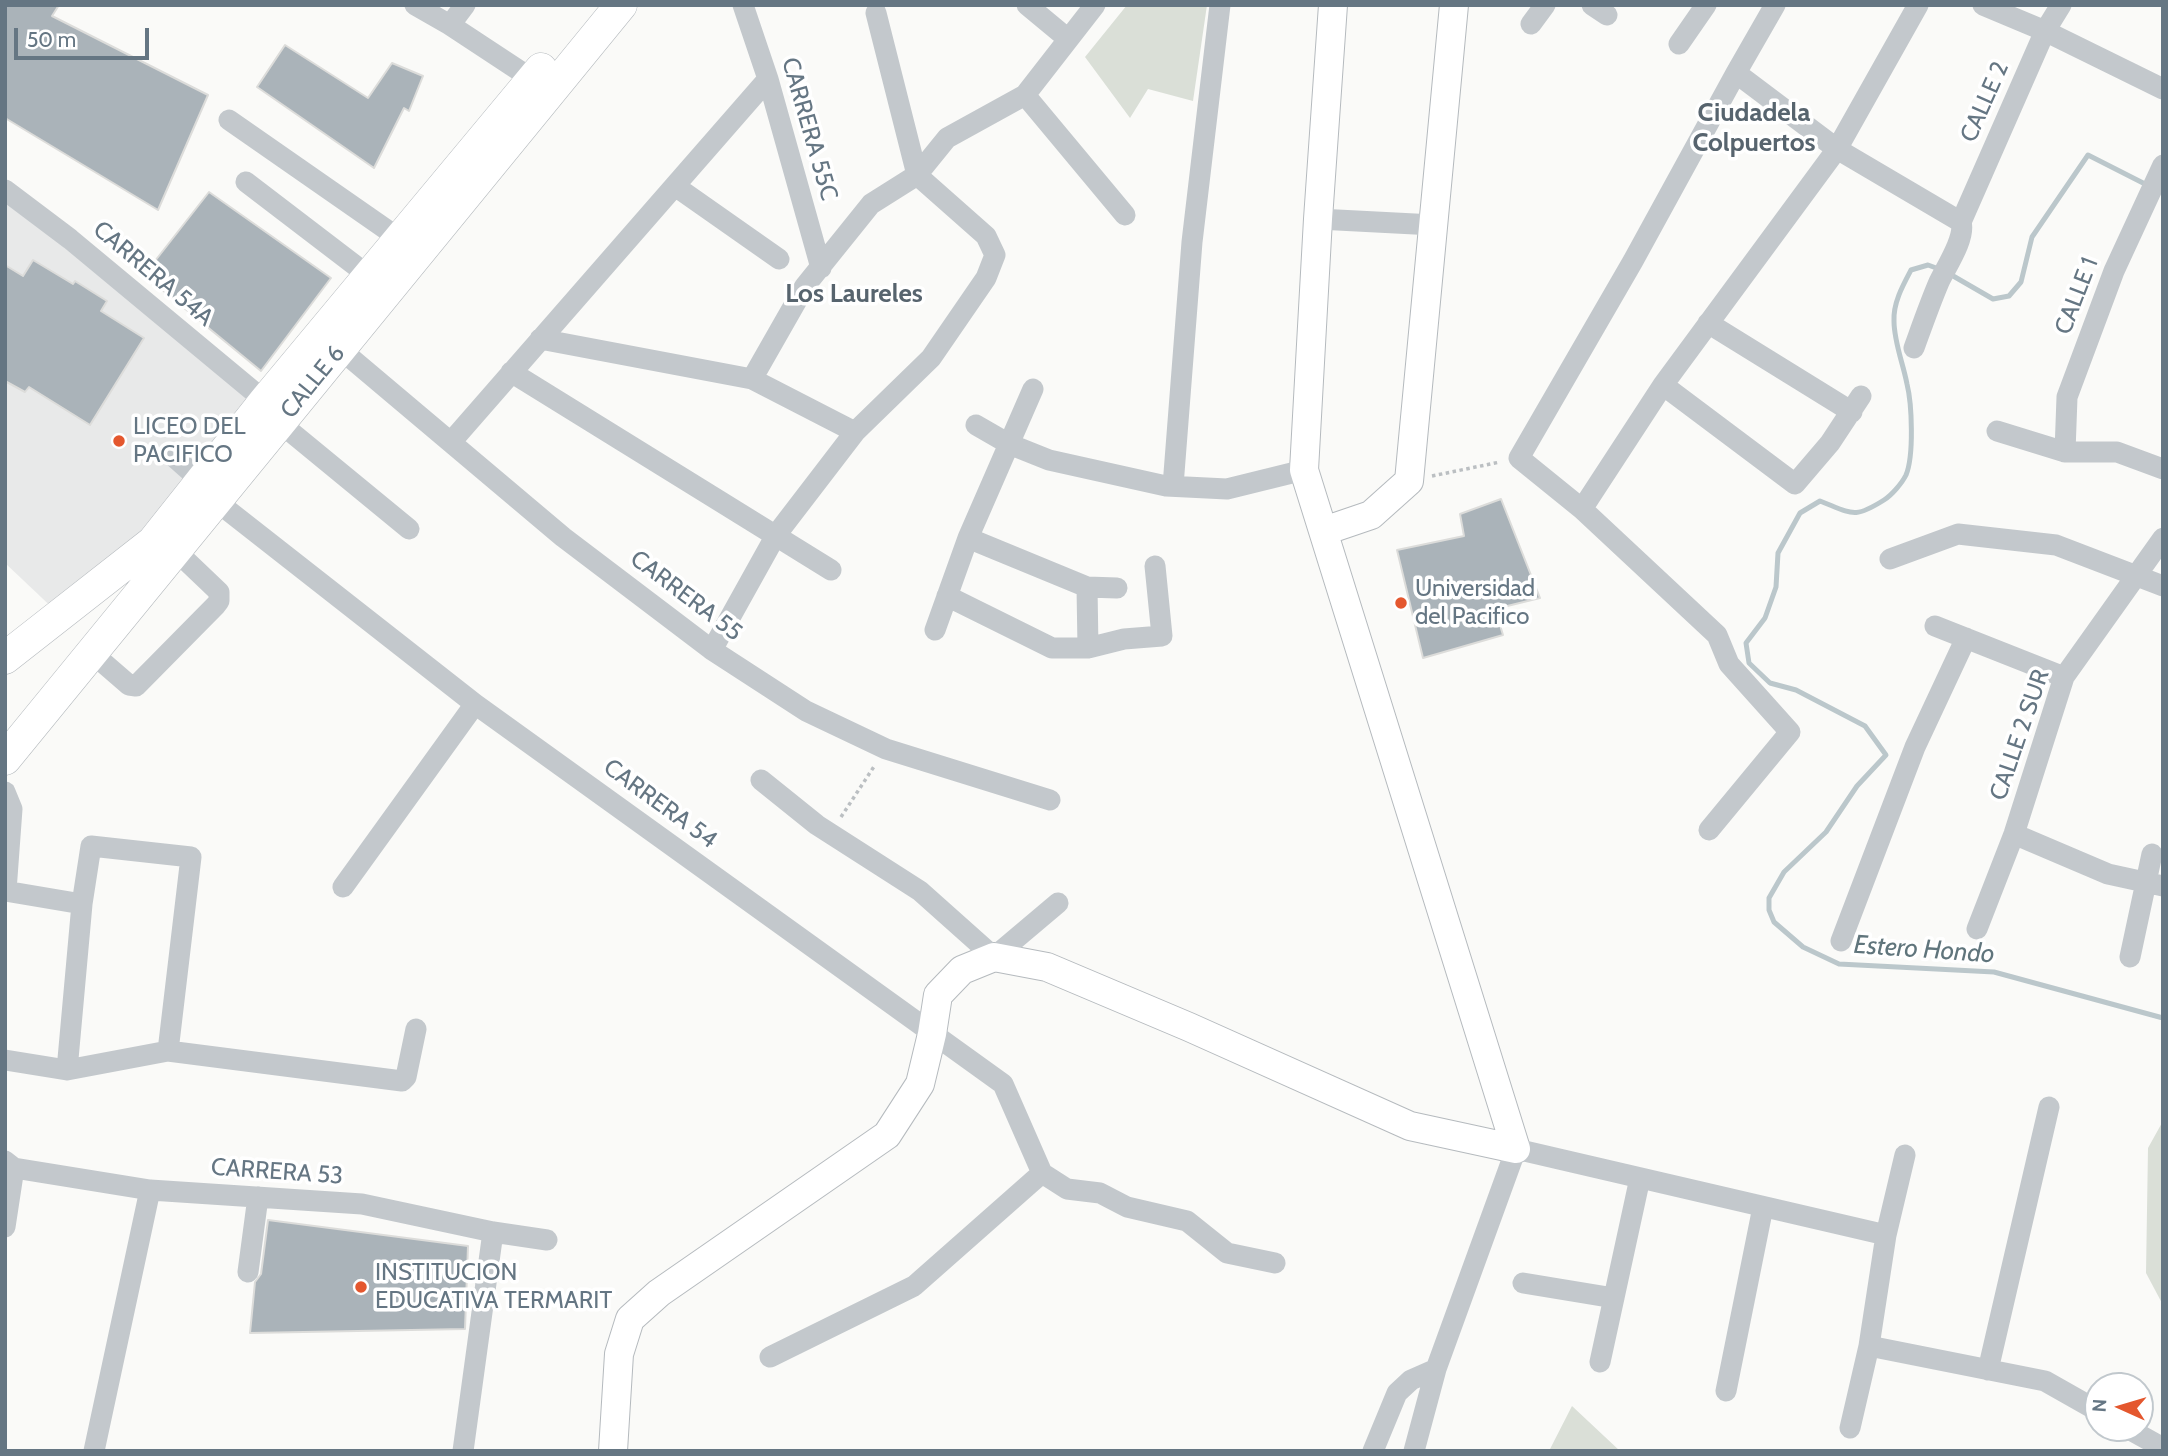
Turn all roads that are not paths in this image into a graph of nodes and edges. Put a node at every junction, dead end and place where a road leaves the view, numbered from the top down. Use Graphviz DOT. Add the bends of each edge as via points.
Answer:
graph roads {
  1 [pos="415,5"];
  2 [pos="465,5"];
  3 [pos="594,5"];
  4 [pos="621,5"];
  5 [pos="743,5"];
  6 [pos="1027,5"];
  7 [pos="1096,5"];
  8 [pos="1220,5"];
  9 [pos="1333,5"];
  10 [pos="1454,5"];
  11 [pos="1545,5"];
  12 [pos="1706,5"];
  13 [pos="1775,5"];
  14 [pos="1918,5"];
  15 [pos="1983,5"];
  16 [pos="2061,5"];
  17 [pos="876,13"];
  18 [pos="1531,24"];
  19 [pos="450,25"];
  20 [pos="2045,31"];
  21 [pos="1068,39"];
  22 [pos="1679,44"];
  23 [pos="1735,73"];
  24 [pos="532,79"];
  25 [pos="768,79"];
  26 [pos="2163,89"];
  27 [pos="1025,95"];
  28 [pos="229,120"];
  29 [pos="1837,149"];
  30 [pos="2163,165"];
  31 [pos="917,175"];
  32 [pos="246,182"];
  33 [pos="675,186"];
  34 [pos="5,190"];
  35 [pos="1125,215"];
  36 [pos="1318,219"];
  37 [pos="1961,222"];
  38 [pos="1434,225"];
  39 [pos="400,239"];
  40 [pos="779,259"];
  41 [pos="821,268"];
  42 [pos="369,276"];
  43 [pos="1708,323"];
  44 [pos="540,339"];
  45 [pos="1914,348"];
  46 [pos="340,349"];
  47 [pos="511,373"];
  48 [pos="752,379"];
  49 [pos="1663,385"];
  50 [pos="1033,389"];
  51 [pos="273,412"];
  52 [pos="976,425"];
  53 [pos="1997,431"];
  54 [pos="855,432"];
  55 [pos="451,442"];
  56 [pos="1009,444"];
  57 [pos="2065,452"];
  58 [pos="174,457"];
  59 [pos="2163,469"];
  60 [pos="1304,470"];
  61 [pos="1172,486"];
  62 [pos="209,491"];
  63 [pos="1582,509"];
  64 [pos="409,529"];
  65 [pos="1324,531"];
  66 [pos="776,535"];
  67 [pos="968,538"];
  68 [pos="2163,538"];
  69 [pos="176,551"];
  70 [pos="1890,559"];
  71 [pos="1155,566"];
  72 [pos="831,570"];
  73 [pos="2137,576"];
  74 [pos="2163,586"];
  75 [pos="1087,587"];
  76 [pos="1117,588"];
  77 [pos="947,596"];
  78 [pos="1936,626"];
  79 [pos="935,630"];
  80 [pos="1966,638"];
  81 [pos="1088,648"];
  82 [pos="712,650"];
  83 [pos="92,653"];
  84 [pos="5,658"];
  85 [pos="2064,677"];
  86 [pos="475,704"];
  87 [pos="5,759"];
  88 [pos="761,780"];
  89 [pos="5,792"];
  90 [pos="1050,800"];
  91 [pos="1709,830"];
  92 [pos="2014,834"];
  93 [pos="2152,854"];
  94 [pos="2154,884"];
  95 [pos="342,887"];
  96 [pos="6,891"];
  97 [pos="1058,903"];
  98 [pos="82,904"];
  99 [pos="1977,929"];
  100 [pos="1841,941"];
  101 [pos="994,957"];
  102 [pos="2130,957"];
  103 [pos="416,1029"];
  104 [pos="932,1034"];
  105 [pos="168,1051"];
  106 [pos="5,1060"];
  107 [pos="67,1070"];
  108 [pos="2049,1107"];
  109 [pos="1516,1150"];
  110 [pos="1905,1155"];
  111 [pos="10,1165"];
  112 [pos="1042,1172"];
  113 [pos="1640,1178"];
  114 [pos="150,1189"];
  115 [pos="258,1197"];
  116 [pos="1763,1208"];
  117 [pos="5,1227"];
  118 [pos="493,1232"];
  119 [pos="1886,1235"];
  120 [pos="547,1240"];
  121 [pos="1275,1263"];
  122 [pos="248,1272"];
  123 [pos="1523,1283"];
  124 [pos="1614,1298"];
  125 [pos="1869,1346"];
  126 [pos="770,1357"];
  127 [pos="1600,1362"];
  128 [pos="1436,1369"];
  129 [pos="1988,1370"];
  130 [pos="1726,1391"];
  131 [pos="2084,1403"];
  132 [pos="1850,1428"];
  133 [pos="94,1451"];
  134 [pos="463,1451"];
  135 [pos="613,1451"];
  136 [pos="1373,1451"];
  137 [pos="1414,1451"];
  1 -- 19 [label="street"];
  2 -- 19 [label="street"];
  3 -- 24 [label="highway, CALLE 6"];
  4 -- 46 [label="highway, CALLE 6"];
  5 -- 25 [label="street, CARRERA 55C"];
  6 -- 21 [label="street"];
  7 -- 21 [label="street"];
  8 -- 61 [label="street" via="1192,242"];
  9 -- 36 [label="main road"];
  10 -- 38 [label="main road"];
  11 -- 18 [label="street"];
  12 -- 22 [label="street"];
  13 -- 23 [label="street"];
  14 -- 29 [label="street"];
  15 -- 20 [label="street"];
  16 -- 20 [label="street, CALLE 2"];
  17 -- 31 [label="street"];
  19 -- 24 [label="street"];
  20 -- 26 [label="street"];
  20 -- 37 [label="street, CALLE 2"];
  21 -- 27 [label="street"];
  23 -- 29 [label="street"];
  23 -- 63 [label="street" via="1519,458"];
  24 -- 39 [label="highway, CALLE 6"];
  25 -- 33 [label="street"];
  25 -- 41 [label="street, CARRERA 55C"];
  27 -- 31 [label="street" via="947,138"];
  27 -- 35 [label="street"];
  28 -- 39 [label="street"];
  29 -- 37 [label="street"];
  29 -- 43 [label="street"];
  30 -- 57 [label="street, CALLE 1" via="2114,271 2067,397"];
  31 -- 41 [label="street" via="871,204"];
  31 -- 54 [label="street" via="986,236 995,255 986,278 931,358"];
  32 -- 42 [label="street"];
  33 -- 40 [label="street"];
  33 -- 44 [label="street"];
  34 -- 51 [label="street, CARRERA 54A" via="70,239"];
  36 -- 38 [label="street"];
  36 -- 60 [label="main road"];
  37 -- 45 [label="street, CALLE 2" via="1952,257"];
  38 -- 65 [label="main road" via="1409,481 1371,515"];
  39 -- 42 [label="highway, CALLE 6"];
  41 -- 48 [label="street" via="805,286"];
  42 -- 51 [label="highway, CALLE 6"];
  43 -- 49 [label="street"];
  43 -- 49 [label="street" via="1856,404 1830,443 1795,484"];
  44 -- 47 [label="street"];
  44 -- 48 [label="street"];
  46 -- 51 [label="highway, CALLE 6"];
  46 -- 55 [label="street, CARRERA 55"];
  47 -- 55 [label="street"];
  47 -- 66 [label="street"];
  48 -- 54 [label="street"];
  49 -- 63 [label="street"];
  50 -- 56 [label="street"];
  51 -- 62 [label="highway, CALLE 6"];
  51 -- 64 [label="street, CARRERA 54A"];
  52 -- 56 [label="street"];
  53 -- 57 [label="street"];
  54 -- 66 [label="street"];
  55 -- 82 [label="street, CARRERA 55" via="563,537"];
  56 -- 61 [label="street" via="1049,460"];
  56 -- 67 [label="street"];
  57 -- 59 [label="street" via="2117,452"];
  58 -- 62 [label="street, CARRERA 54"];
  60 -- 61 [label="street" via="1227,489"];
  60 -- 65 [label="main road"];
  62 -- 69 [label="highway, CALLE 6"];
  62 -- 84 [label="highway, CALLE 6" via="153,542"];
  62 -- 86 [label="street, CARRERA 54"];
  63 -- 91 [label="street" via="1717,635 1729,664 1790,732"];
  65 -- 109 [label="main road"];
  66 -- 72 [label="street"];
  66 -- 82 [label="street"];
  67 -- 75 [label="street"];
  67 -- 77 [label="street"];
  68 -- 73 [label="street, CALLE 2 SUR"];
  69 -- 83 [label="highway, CALLE 6"];
  69 -- 83 [label="street" via="219,592 216,605 136,687"];
  70 -- 73 [label="street" via="1958,534 2056,545"];
  71 -- 81 [label="street" via="1162,636"];
  73 -- 74 [label="street"];
  73 -- 85 [label="street, CALLE 2 SUR"];
  75 -- 76 [label="street"];
  75 -- 81 [label="street"];
  77 -- 79 [label="street"];
  77 -- 81 [label="street" via="1052,648"];
  78 -- 80 [label="street"];
  80 -- 85 [label="street"];
  80 -- 100 [label="street" via="1915,747"];
  82 -- 90 [label="street, CARRERA 55" via="806,712 886,749"];
  83 -- 87 [label="highway, CALLE 6"];
  85 -- 92 [label="street, CALLE 2 SUR"];
  86 -- 95 [label="street"];
  86 -- 104 [label="street, CARRERA 54"];
  88 -- 101 [label="street" via="830,833 920,891"];
  89 -- 96 [label="street" via="12,808"];
  92 -- 94 [label="street" via="2109,874"];
  92 -- 99 [label="street, CALLE 2 SUR"];
  93 -- 94 [label="street"];
  94 -- 102 [label="street"];
  96 -- 98 [label="street"];
  97 -- 101 [label="street"];
  98 -- 105 [label="street" via="91,846 191,857"];
  98 -- 107 [label="street"];
  101 -- 104 [label="main road" via="962,970 939,995"];
  101 -- 109 [label="main road" via="1046,967 1410,1126"];
  103 -- 105 [label="street" via="402,1082"];
  104 -- 112 [label="street, CARRERA 54" via="1003,1084"];
  104 -- 135 [label="main road" via="920,1084 887,1135 659,1293 631,1319 619,1354"];
  105 -- 107 [label="street"];
  106 -- 107 [label="street"];
  108 -- 129 [label="street"];
  109 -- 113 [label="street"];
  109 -- 128 [label="street"];
  110 -- 119 [label="street"];
  111 -- 114 [label="street, CARRERA 53"];
  111 -- 117 [label="street"];
  112 -- 121 [label="street" via="1067,1189 1100,1193 1127,1207 1187,1221 1227,1253"];
  112 -- 126 [label="street" via="914,1286"];
  113 -- 116 [label="street"];
  113 -- 124 [label="street"];
  114 -- 115 [label="street, CARRERA 53"];
  114 -- 133 [label="street"];
  115 -- 118 [label="street, CARRERA 53" via="362,1204"];
  115 -- 122 [label="street"];
  116 -- 119 [label="street"];
  116 -- 130 [label="street"];
  118 -- 120 [label="street, CARRERA 53"];
  118 -- 134 [label="street"];
  119 -- 125 [label="street"];
  123 -- 124 [label="street"];
  124 -- 127 [label="street"];
  125 -- 129 [label="street"];
  125 -- 132 [label="street"];
  128 -- 136 [label="street" via="1396,1393"];
  128 -- 137 [label="street"];
  129 -- 131 [label="street" via="2045,1381"];
}
